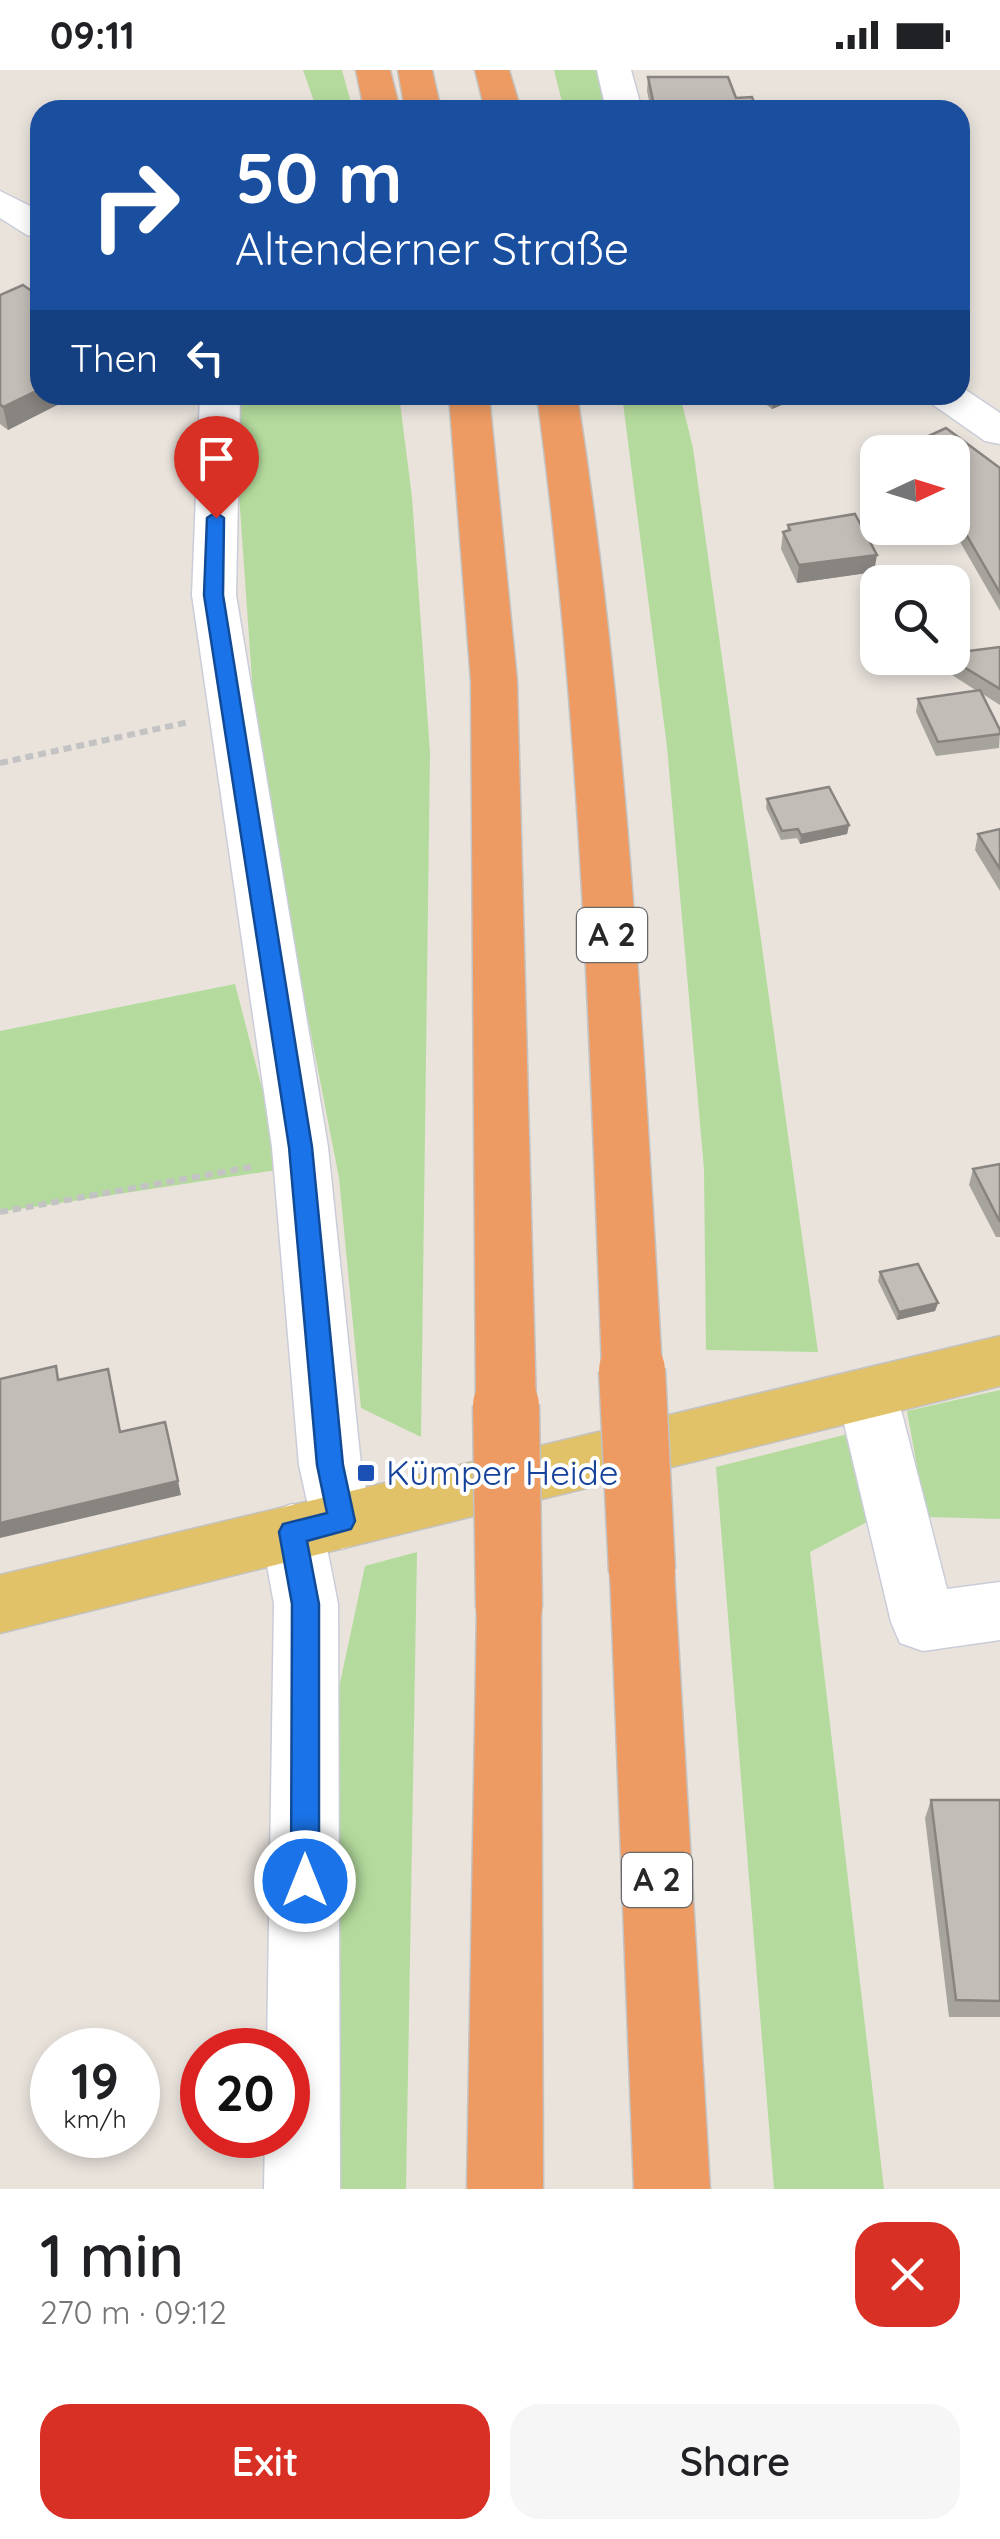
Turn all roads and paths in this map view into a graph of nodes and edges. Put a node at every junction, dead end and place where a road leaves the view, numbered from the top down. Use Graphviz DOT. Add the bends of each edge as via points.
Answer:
graph roads {
  1 [pos="372,70"];
  2 [pos="415,70"];
  3 [pos="614,70"];
  4 [pos="380,100"];
  5 [pos="421,100"];
  6 [pos="622,100"];
  7 [pos="0,202"];
  8 [pos="30,221"];
  9 [pos="220,405"];
  10 [pos="470,405"];
  11 [pos="559,405"];
  12 [pos="961,405"];
  13 [pos="1000,432"];
  14 [pos="230,718"];
  15 [pos="0,763"];
  16 [pos="301,1158"];
  17 [pos="0,1212"];
  18 [pos="1000,1361"];
  19 [pos="867,1394"];
  20 [pos="317,1527"];
  21 [pos="0,1604"];
  22 [pos="1000,1611"];
  23 [pos="302,2189"];
  24 [pos="505,2189"];
  25 [pos="672,2189"];
  1 -- 4 [label="highway"];
  2 -- 5 [label="highway"];
  3 -- 6 [label="street"];
  7 -- 8 [label="street"];
  9 -- 14 [label="street" via="214,595"];
  10 -- 24 [label="highway, bridge" via="494,681 509,1608"];
  11 -- 25 [label="highway, A 2, bridge" via="589,633 608,866"];
  12 -- 13 [label="street"];
  14 -- 15 [label="path" via="179,722"];
  14 -- 16 [label="street"];
  16 -- 17 [label="path"];
  16 -- 20 [label="street" via="330,1465"];
  18 -- 19 [label="main road"];
  19 -- 20 [label="main road"];
  19 -- 22 [label="street" via="923,1622"];
  20 -- 21 [label="main road"];
  20 -- 23 [label="street" via="306,1604"];
}
